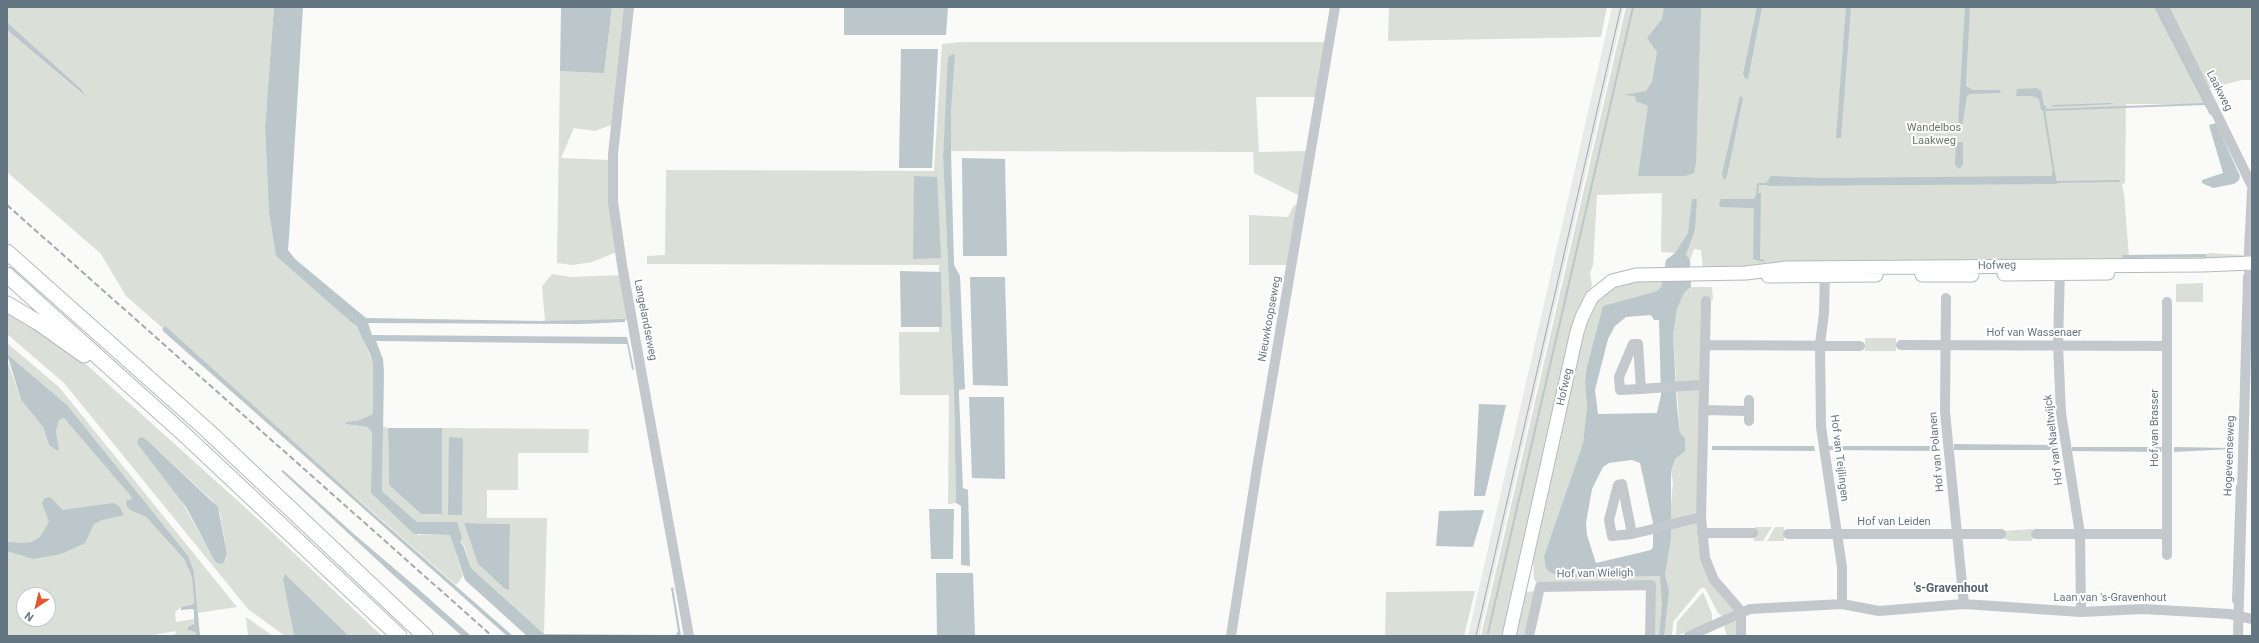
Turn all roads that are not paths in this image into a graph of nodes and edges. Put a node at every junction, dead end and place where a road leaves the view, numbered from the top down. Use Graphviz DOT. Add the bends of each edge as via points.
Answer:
graph roads {
  1 [pos="629,7"];
  2 [pos="1335,7"];
  3 [pos="2164,7"];
  4 [pos="2252,186"];
  5 [pos="2252,191"];
  6 [pos="7,252"];
  7 [pos="2250,269"];
  8 [pos="2060,270"];
  9 [pos="1825,272"];
  10 [pos="7,275"];
  11 [pos="1946,298"];
  12 [pos="1706,301"];
  13 [pos="2168,302"];
  14 [pos="7,304"];
  15 [pos="1820,344"];
  16 [pos="1705,345"];
  17 [pos="1901,345"];
  18 [pos="1945,345"];
  19 [pos="2058,345"];
  20 [pos="1860,346"];
  21 [pos="2167,346"];
  22 [pos="1703,385"];
  23 [pos="1641,389"];
  24 [pos="1748,400"];
  25 [pos="153,406"];
  26 [pos="1702,410"];
  27 [pos="1701,517"];
  28 [pos="1702,533"];
  29 [pos="1753,533"];
  30 [pos="1632,534"];
  31 [pos="1788,534"];
  32 [pos="1838,534"];
  33 [pos="1957,534"];
  34 [pos="2001,534"];
  35 [pos="2036,534"];
  36 [pos="2080,534"];
  37 [pos="2166,534"];
  38 [pos="2167,555"];
  39 [pos="1842,604"];
  40 [pos="1964,604"];
  41 [pos="1741,611"];
  42 [pos="2081,612"];
  43 [pos="2239,617"];
  44 [pos="2252,619"];
  45 [pos="399,636"];
  46 [pos="425,636"];
  47 [pos="689,636"];
  48 [pos="1231,636"];
  49 [pos="1509,636"];
  50 [pos="1530,636"];
  51 [pos="1650,636"];
  52 [pos="1689,636"];
  53 [pos="1741,636"];
  54 [pos="2238,636"];
  1 -- 47 [label="street, Langelandseweg" via="613,154 612,202"];
  2 -- 48 [label="street, Nieuwkoopseweg"];
  3 -- 4 [label="street, Laakweg"];
  5 -- 7 [label="street, Hogeveenseweg"];
  6 -- 46 [label="highway" via="207,430"];
  7 -- 8 [label="main road, Hofweg" via="2195,265"];
  7 -- 43 [label="street, Hogeveenseweg"];
  8 -- 9 [label="main road, Hofweg" via="1890,268"];
  8 -- 19 [label="street, Hof van Naeltwijck"];
  9 -- 15 [label="street, Hof van Teijlingen"];
  9 -- 49 [label="main road, Hofweg" via="1787,268 1746,273 1636,275 1612,281 1592,297 1582,317"];
  10 -- 25 [label="highway"];
  11 -- 18 [label="street, Hof van Polanen"];
  12 -- 16 [label="street"];
  13 -- 21 [label="street, Hof van Brasser"];
  14 -- 25 [label="highway" via="51,331"];
  15 -- 16 [label="street"];
  15 -- 20 [label="street"];
  15 -- 32 [label="street, Hof van Teijlingen" via="1821,428"];
  16 -- 22 [label="street"];
  17 -- 18 [label="street, Hof van Wassenaer"];
  18 -- 19 [label="street, Hof van Wassenaer"];
  18 -- 33 [label="street, Hof van Polanen" via="1945,412"];
  19 -- 21 [label="street, Hof van Wassenaer"];
  19 -- 36 [label="street, Hof van Naeltwijck" via="2065,448"];
  21 -- 37 [label="street, Hof van Brasser"];
  22 -- 23 [label="street"];
  22 -- 26 [label="street"];
  24 -- 26 [label="street" via="1749,416"];
  25 -- 45 [label="highway"];
  26 -- 27 [label="street"];
  27 -- 28 [label="street"];
  27 -- 30 [label="street"];
  28 -- 29 [label="street"];
  28 -- 41 [label="street" via="1708,570"];
  30 -- 30 [label="street" via="1625,498 1622,484 1618,485 1609,520 1611,531 1612,536"];
  31 -- 32 [label="street, Hof van Leiden"];
  32 -- 33 [label="street, Hof van Leiden"];
  32 -- 39 [label="street, Hof van Teijlingen" via="1842,567"];
  33 -- 34 [label="street, Hof van Leiden"];
  33 -- 40 [label="street, Hof van Polanen"];
  35 -- 36 [label="street"];
  36 -- 37 [label="street"];
  36 -- 42 [label="street, Hof van Naeltwijck"];
  37 -- 38 [label="street, Hof van Brasser"];
  39 -- 40 [label="street, Laan van 's-Gravenhout" via="1879,610"];
  39 -- 41 [label="street, Laan van 's-Gravenhout"];
  40 -- 42 [label="street, Laan van 's-Gravenhout"];
  41 -- 52 [label="street"];
  41 -- 53 [label="street"];
  42 -- 43 [label="street, Laan van 's-Gravenhout" via="2143,609 2230,614"];
  43 -- 44 [label="street, Laan van 's-Gravenhout"];
  43 -- 54 [label="street, Hogeveenseweg"];
  50 -- 51 [label="street, Hof van Wieligh" via="1540,587 1651,585"];
}
